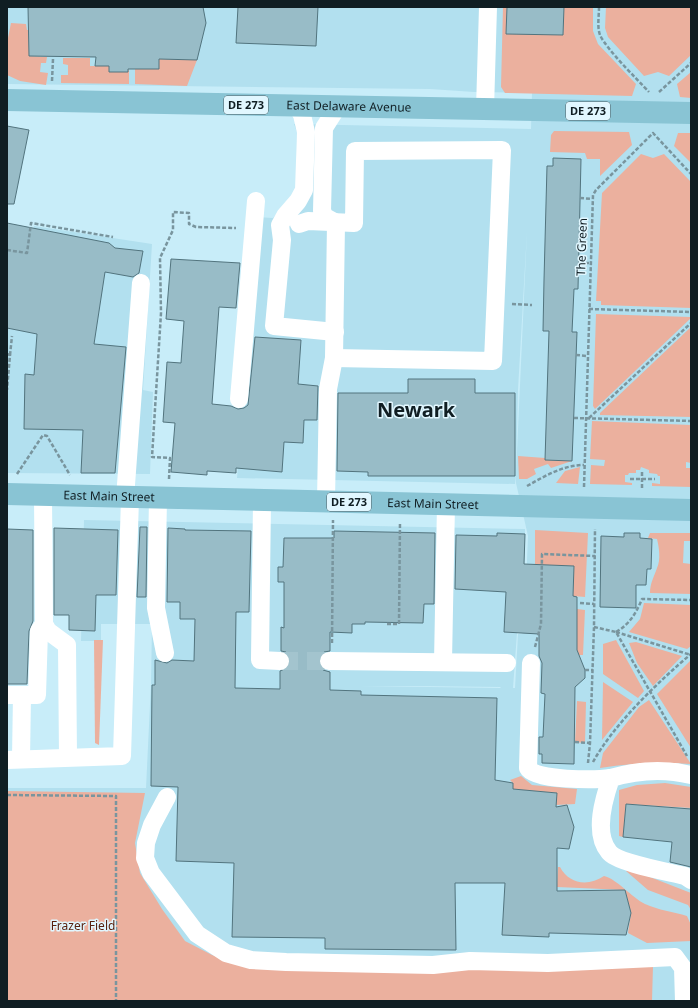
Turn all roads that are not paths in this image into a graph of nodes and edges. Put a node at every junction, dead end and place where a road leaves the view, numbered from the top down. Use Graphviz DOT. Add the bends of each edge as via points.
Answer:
graph roads {
  1 [pos="488,7"];
  2 [pos="7,100"];
  3 [pos="297,106"];
  4 [pos="338,106"];
  5 [pos="485,110"];
  6 [pos="691,113"];
  7 [pos="304,190"];
  8 [pos="256,201"];
  9 [pos="336,223"];
  10 [pos="299,224"];
  11 [pos="282,240"];
  12 [pos="141,283"];
  13 [pos="335,332"];
  14 [pos="334,358"];
  15 [pos="239,400"];
  16 [pos="11,485"];
  17 [pos="43,495"];
  18 [pos="128,498"];
  19 [pos="158,498"];
  20 [pos="262,501"];
  21 [pos="329,501"];
  22 [pos="446,504"];
  23 [pos="691,510"];
  24 [pos="44,624"];
  25 [pos="165,653"];
  26 [pos="280,661"];
  27 [pos="330,661"];
  28 [pos="444,662"];
  29 [pos="507,663"];
  30 [pos="530,663"];
  31 [pos="14,695"];
  32 [pos="68,757"];
  33 [pos="14,760"];
  34 [pos="691,775"];
  35 [pos="611,778"];
  36 [pos="167,797"];
  37 [pos="691,880"];
  38 [pos="684,1001"];
  1 -- 5 [label="lane"];
  2 -- 3 [label="main road, East Delaware Avenue / DE 273"];
  3 -- 4 [label="main road, East Delaware Avenue / DE 273"];
  3 -- 7 [label="lane" via="306,132"];
  4 -- 5 [label="main road, East Delaware Avenue / DE 273"];
  4 -- 9 [label="lane" via="324,128 322,211 325,217"];
  5 -- 6 [label="main road, East Delaware Avenue / DE 273"];
  7 -- 10 [label="lane"];
  7 -- 11 [label="lane" via="280,225"];
  8 -- 15 [label="lane"];
  9 -- 10 [label="lane" via="308,221"];
  9 -- 13 [label="lane"];
  9 -- 14 [label="lane" via="354,223 355,150 502,150 493,361"];
  10 -- 11 [label="lane"];
  11 -- 13 [label="lane" via="274,326"];
  12 -- 18 [label="lane"];
  13 -- 14 [label="lane"];
  14 -- 21 [label="lane" via="328,389"];
  16 -- 17 [label="main road, East Main Street / DE 273"];
  17 -- 18 [label="main road, East Main Street / DE 273"];
  17 -- 24 [label="lane"];
  18 -- 19 [label="main road, East Main Street / DE 273"];
  18 -- 32 [label="lane" via="122,756"];
  19 -- 20 [label="main road, East Main Street / DE 273"];
  19 -- 25 [label="lane" via="156,608"];
  20 -- 21 [label="main road, East Main Street / DE 273"];
  20 -- 26 [label="lane" via="260,660"];
  21 -- 22 [label="main road, East Main Street / DE 273"];
  22 -- 23 [label="main road, East Main Street / DE 273"];
  22 -- 28 [label="lane"];
  24 -- 31 [label="lane" via="39,631 37,695"];
  24 -- 32 [label="lane" via="48,631 67,645"];
  27 -- 28 [label="lane"];
  28 -- 29 [label="lane"];
  30 -- 35 [label="lane" via="528,768 532,774 599,780"];
  31 -- 33 [label="lane"];
  32 -- 33 [label="lane"];
  34 -- 35 [label="lane" via="648,770"];
  35 -- 37 [label="lane" via="602,805 602,837 609,852 620,860 685,876"];
  36 -- 38 [label="lane" via="152,825 146,843 145,858 151,873 197,934 226,952 251,960 433,965 470,961 548,962 674,957 683,968"];
}
